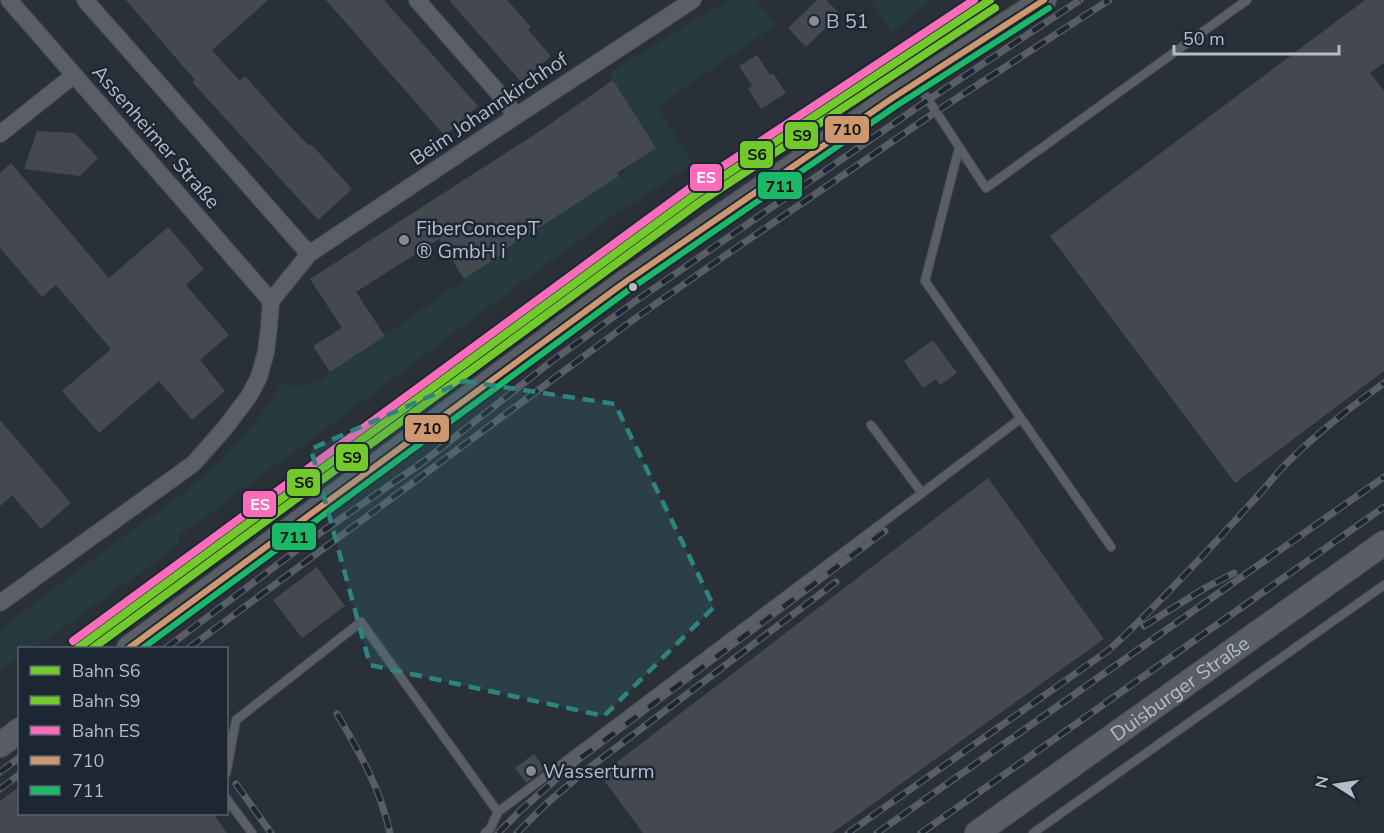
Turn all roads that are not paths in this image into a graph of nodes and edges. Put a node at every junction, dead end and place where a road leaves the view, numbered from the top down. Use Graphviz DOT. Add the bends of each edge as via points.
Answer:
graph roads {
  1 [pos="9,0"];
  2 [pos="85,0"];
  3 [pos="417,0"];
  4 [pos="693,0"];
  5 [pos="1044,0"];
  6 [pos="1247,0"];
  7 [pos="74,75"];
  8 [pos="916,83"];
  9 [pos="516,116"];
  10 [pos="0,134"];
  11 [pos="959,148"];
  12 [pos="309,254"];
  13 [pos="271,301"];
  14 [pos="1020,419"];
  15 [pos="871,425"];
  16 [pos="922,493"];
  17 [pos="1384,543"];
  18 [pos="1111,547"];
  19 [pos="1384,585"];
  20 [pos="0,603"];
  21 [pos="130,647"];
  22 [pos="18,732"];
  23 [pos="0,745"];
  24 [pos="228,764"];
  25 [pos="228,801"];
  26 [pos="498,812"];
  27 [pos="252,833"];
  28 [pos="485,833"];
  29 [pos="976,833"];
  30 [pos="1033,833"];
  1 -- 7 [label="street, Assenheimer Straße"];
  2 -- 12 [label="street, Assenheimer Straße"];
  3 -- 9 [label="street"];
  4 -- 9 [label="street, Beim Johannkirchhof"];
  5 -- 8 [label="street"];
  6 -- 11 [label="lane" via="986,188"];
  7 -- 10 [label="street"];
  7 -- 13 [label="street, Assenheimer Straße"];
  8 -- 11 [label="lane"];
  8 -- 21 [label="street" via="621,285"];
  9 -- 12 [label="street, Beim Johannkirchhof"];
  11 -- 14 [label="lane" via="925,281"];
  12 -- 13 [label="street, Beim Johannkirchhof"];
  13 -- 20 [label="street" via="266,352 259,377 225,428 193,464"];
  14 -- 16 [label="lane"];
  14 -- 18 [label="lane"];
  15 -- 16 [label="lane"];
  16 -- 26 [label="lane"];
  17 -- 29 [label="street, Duisburger Straße"];
  19 -- 30 [label="lane"];
  22 -- 23 [label="street"];
  24 -- 26 [label="lane" via="237,720 361,622"];
  25 -- 27 [label="lane"];
  26 -- 28 [label="lane"];
}
